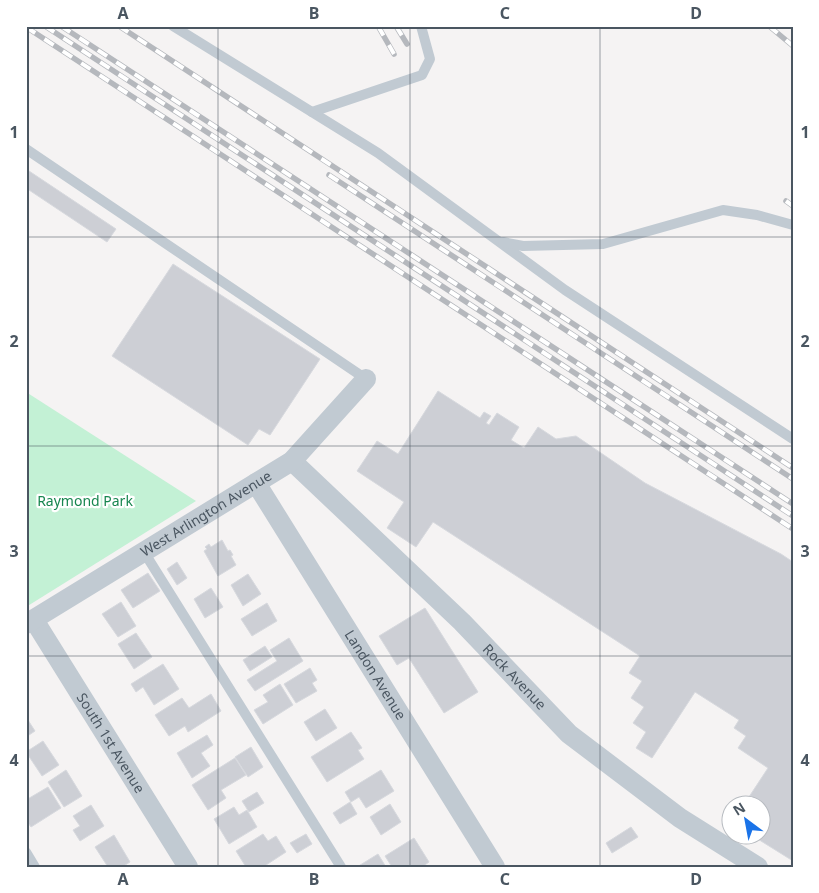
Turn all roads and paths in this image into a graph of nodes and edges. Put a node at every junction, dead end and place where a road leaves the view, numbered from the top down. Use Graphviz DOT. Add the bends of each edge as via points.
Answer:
graph roads {
  1 [pos="173,26"];
  2 [pos="421,26"];
  3 [pos="312,112"];
  4 [pos="26,150"];
  5 [pos="793,225"];
  6 [pos="499,241"];
  7 [pos="366,379"];
  8 [pos="793,439"];
  9 [pos="292,461"];
  10 [pos="256,483"];
  11 [pos="144,552"];
  12 [pos="30,622"];
  13 [pos="26,852"];
  14 [pos="36,867"];
  15 [pos="188,867"];
  16 [pos="341,867"];
  17 [pos="495,867"];
  18 [pos="758,867"];
  1 -- 3 [label="lane"];
  2 -- 3 [label="lane" via="430,59 422,75"];
  3 -- 6 [label="lane" via="378,153"];
  4 -- 7 [label="lane"];
  5 -- 6 [label="lane" via="723,210 603,244 523,246"];
  6 -- 8 [label="lane" via="565,290"];
  7 -- 9 [label="street, West Arlington Avenue"];
  9 -- 10 [label="street, West Arlington Avenue"];
  9 -- 18 [label="street, Rock Avenue" via="462,622 569,734 680,818"];
  10 -- 11 [label="street, West Arlington Avenue"];
  10 -- 17 [label="street, Landon Avenue"];
  11 -- 12 [label="street, West Arlington Avenue"];
  11 -- 16 [label="lane"];
  12 -- 15 [label="street, South 1st Avenue"];
  13 -- 14 [label="lane"];
}
